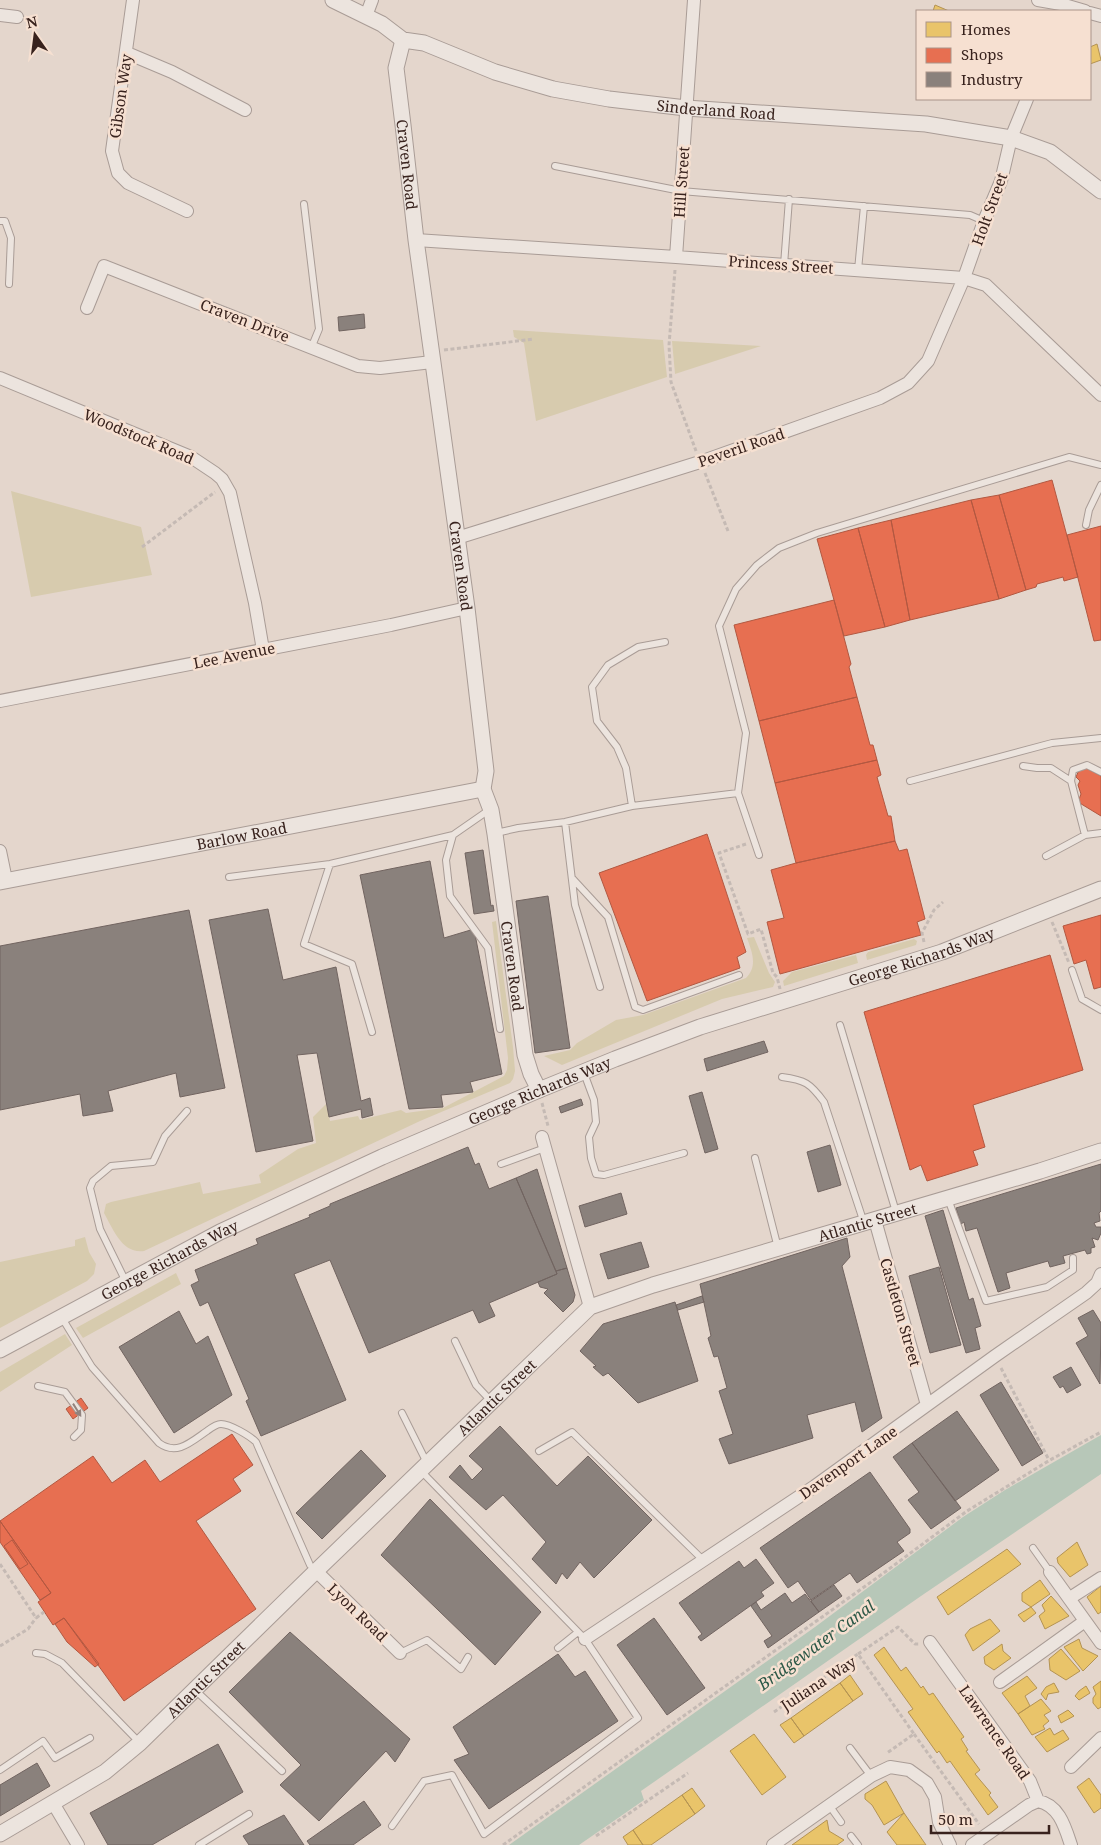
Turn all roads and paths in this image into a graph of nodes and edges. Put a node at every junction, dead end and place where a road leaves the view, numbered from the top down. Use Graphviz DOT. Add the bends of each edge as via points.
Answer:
graph roads {
  1 [pos="133,0"];
  2 [pos="333,0"];
  3 [pos="372,0"];
  4 [pos="694,0"];
  5 [pos="1038,0"];
  6 [pos="1060,7"];
  7 [pos="1079,10"];
  8 [pos="0,15"];
  9 [pos="17,16"];
  10 [pos="366,16"];
  11 [pos="403,40"];
  12 [pos="126,53"];
  13 [pos="1027,100"];
  14 [pos="686,108"];
  15 [pos="245,110"];
  16 [pos="1011,138"];
  17 [pos="555,166"];
  18 [pos="682,191"];
  19 [pos="1101,192"];
  20 [pos="788,199"];
  21 [pos="304,204"];
  22 [pos="864,206"];
  23 [pos="187,211"];
  24 [pos="0,221"];
  25 [pos="984,221"];
  26 [pos="416,240"];
  27 [pos="676,257"];
  28 [pos="784,265"];
  29 [pos="858,270"];
  30 [pos="964,278"];
  31 [pos="9,284"];
  32 [pos="87,308"];
  33 [pos="534,339"];
  34 [pos="312,346"];
  35 [pos="432,357"];
  36 [pos="0,378"];
  37 [pos="1101,395"];
  38 [pos="700,462"];
  39 [pos="1101,465"];
  40 [pos="226,484"];
  41 [pos="1101,485"];
  42 [pos="1086,524"];
  43 [pos="728,531"];
  44 [pos="457,538"];
  45 [pos="142,547"];
  46 [pos="467,608"];
  47 [pos="665,642"];
  48 [pos="263,650"];
  49 [pos="0,701"];
  50 [pos="1101,738"];
  51 [pos="1023,766"];
  52 [pos="1101,772"];
  53 [pos="910,781"];
  54 [pos="1071,781"];
  55 [pos="483,788"];
  56 [pos="738,793"];
  57 [pos="632,806"];
  58 [pos="490,810"];
  59 [pos="565,822"];
  60 [pos="495,834"];
  61 [pos="1101,834"];
  62 [pos="453,835"];
  63 [pos="1085,835"];
  64 [pos="754,841"];
  65 [pos="0,851"];
  66 [pos="759,855"];
  67 [pos="1046,856"];
  68 [pos="330,864"];
  69 [pos="228,878"];
  70 [pos="572,878"];
  71 [pos="3,881"];
  72 [pos="1099,889"];
  73 [pos="943,902"];
  74 [pos="1048,911"];
  75 [pos="927,956"];
  76 [pos="1072,970"];
  77 [pos="773,973"];
  78 [pos="738,975"];
  79 [pos="600,987"];
  80 [pos="1101,1010"];
  81 [pos="840,1025"];
  82 [pos="500,1029"];
  83 [pos="372,1032"];
  84 [pos="584,1072"];
  85 [pos="782,1077"];
  86 [pos="539,1090"];
  87 [pos="187,1111"];
  88 [pos="544,1143"];
  89 [pos="1101,1151"];
  90 [pos="684,1153"];
  91 [pos="755,1158"];
  92 [pos="500,1164"];
  93 [pos="948,1198"];
  94 [pos="897,1213"];
  95 [pos="869,1221"];
  96 [pos="778,1248"];
  97 [pos="1073,1258"];
  98 [pos="1101,1274"];
  99 [pos="126,1282"];
  100 [pos="590,1307"];
  101 [pos="61,1317"];
  102 [pos="455,1341"];
  103 [pos="0,1350"];
  104 [pos="995,1356"];
  105 [pos="38,1386"];
  106 [pos="492,1402"];
  107 [pos="927,1405"];
  108 [pos="402,1412"];
  109 [pos="1101,1432"];
  110 [pos="74,1437"];
  111 [pos="539,1451"];
  112 [pos="1050,1460"];
  113 [pos="424,1467"];
  114 [pos="1033,1548"];
  115 [pos="703,1560"];
  116 [pos="0,1564"];
  117 [pos="316,1571"];
  118 [pos="1050,1572"];
  119 [pos="1101,1578"];
  120 [pos="1070,1598"];
  121 [pos="44,1612"];
  122 [pos="36,1618"];
  123 [pos="1085,1621"];
  124 [pos="581,1635"];
  125 [pos="930,1642"];
  126 [pos="1101,1643"];
  127 [pos="0,1646"];
  128 [pos="558,1648"];
  129 [pos="36,1653"];
  130 [pos="400,1653"];
  131 [pos="858,1654"];
  132 [pos="468,1656"];
  133 [pos="1000,1682"];
  134 [pos="195,1690"];
  135 [pos="774,1712"];
  136 [pos="914,1734"];
  137 [pos="90,1738"];
  138 [pos="1101,1738"];
  139 [pos="140,1743"];
  140 [pos="850,1748"];
  141 [pos="1071,1767"];
  142 [pos="0,1770"];
  143 [pos="282,1771"];
  144 [pos="868,1772"];
  145 [pos="688,1773"];
  146 [pos="1038,1802"];
  147 [pos="53,1803"];
  148 [pos="829,1805"];
  149 [pos="249,1814"];
  150 [pos="984,1820"];
  151 [pos="841,1822"];
  152 [pos="392,1826"];
  153 [pos="0,1834"];
  154 [pos="596,1836"];
  155 [pos="851,1836"];
  156 [pos="78,1845"];
  157 [pos="199,1845"];
  158 [pos="503,1845"];
  159 [pos="773,1845"];
  160 [pos="858,1845"];
  161 [pos="950,1845"];
  162 [pos="972,1845"];
  163 [pos="1071,1845"];
  1 -- 12 [label="street, Gibson Way"];
  2 -- 10 [label="street, Sinderland Road"];
  3 -- 10 [label="street"];
  4 -- 14 [label="street, Hill Street"];
  5 -- 6 [label="street"];
  6 -- 7 [label="street"];
  8 -- 9 [label="street"];
  10 -- 11 [label="street, Sinderland Road"];
  11 -- 14 [label="street, Sinderland Road" via="424,43 495,72 553,89 609,100"];
  11 -- 26 [label="street, Craven Road" via="396,68"];
  12 -- 15 [label="street" via="172,72"];
  12 -- 23 [label="street, Gibson Way" via="112,151 118,173 128,183"];
  13 -- 16 [label="street, Holt Street"];
  14 -- 16 [label="street, Sinderland Road" via="926,124"];
  14 -- 18 [label="street, Hill Street"];
  16 -- 19 [label="street, Sinderland Road" via="1050,152"];
  16 -- 25 [label="street, Holt Street" via="1001,181"];
  17 -- 18 [label="lane"];
  18 -- 20 [label="lane"];
  18 -- 27 [label="street, Hill Street"];
  20 -- 22 [label="lane"];
  20 -- 28 [label="lane"];
  21 -- 34 [label="lane" via="319,329"];
  22 -- 25 [label="lane" via="970,215"];
  22 -- 29 [label="lane"];
  24 -- 31 [label="lane" via="5,221 11,238"];
  25 -- 30 [label="street, Holt Street"];
  26 -- 27 [label="street, Princess Street"];
  26 -- 35 [label="street, Craven Road"];
  27 -- 28 [label="street, Princess Street"];
  27 -- 38 [label="path" via="669,345 671,382"];
  28 -- 29 [label="street, Princess Street"];
  29 -- 30 [label="street, Princess Street"];
  30 -- 37 [label="street, Princess Street" via="986,285"];
  30 -- 38 [label="street, Peveril Road" via="928,361 908,383 880,398"];
  32 -- 34 [label="street, Craven Drive" via="104,266"];
  33 -- 35 [label="path"];
  34 -- 35 [label="street, Craven Drive" via="358,366 380,368"];
  35 -- 44 [label="street, Craven Road"];
  36 -- 40 [label="street, Woodstock Road" via="191,457"];
  38 -- 43 [label="path"];
  38 -- 44 [label="street, Peveril Road"];
  39 -- 56 [label="lane" via="1069,457 817,533 779,548 757,565 736,589 719,626 746,733"];
  40 -- 45 [label="path"];
  40 -- 48 [label="street" via="233,502"];
  41 -- 42 [label="lane"];
  44 -- 46 [label="street, Craven Road"];
  46 -- 48 [label="street, Lee Avenue"];
  46 -- 55 [label="street, Craven Road" via="486,771"];
  47 -- 57 [label="lane" via="638,647 608,664 592,687 597,721 617,747 626,768"];
  48 -- 49 [label="street, Lee Avenue"];
  50 -- 53 [label="lane" via="1052,743"];
  51 -- 54 [label="lane" via="1051,768"];
  52 -- 54 [label="lane" via="1087,765 1073,770"];
  54 -- 63 [label="lane"];
  55 -- 58 [label="street, Craven Road"];
  55 -- 71 [label="street, Barlow Road"];
  56 -- 57 [label="lane"];
  56 -- 64 [label="lane"];
  57 -- 59 [label="lane"];
  58 -- 60 [label="street, Craven Road"];
  58 -- 62 [label="lane"];
  59 -- 60 [label="lane"];
  59 -- 70 [label="lane"];
  60 -- 86 [label="street, Craven Road" via="525,1055"];
  61 -- 63 [label="lane"];
  62 -- 68 [label="lane"];
  62 -- 82 [label="lane" via="446,860 450,896 488,948"];
  63 -- 67 [label="lane"];
  64 -- 66 [label="lane"];
  64 -- 77 [label="path" via="719,853 748,934 761,929"];
  65 -- 71 [label="street"];
  68 -- 69 [label="lane"];
  68 -- 83 [label="lane" via="304,944 352,964"];
  70 -- 78 [label="lane" via="608,917 635,1007 643,1010"];
  70 -- 79 [label="lane" via="575,905"];
  72 -- 74 [label="street, George Richards Way"];
  73 -- 75 [label="path" via="934,910 922,933"];
  74 -- 75 [label="street, George Richards Way"];
  74 -- 76 [label="path"];
  75 -- 84 [label="street, George Richards Way" via="700,1027"];
  76 -- 80 [label="lane" via="1082,999"];
  81 -- 94 [label="lane"];
  84 -- 86 [label="street, George Richards Way"];
  84 -- 90 [label="lane" via="594,1100 596,1122 589,1137 596,1174 604,1175"];
  85 -- 95 [label="lane" via="802,1080 824,1102"];
  86 -- 88 [label="path" via="548,1128"];
  86 -- 99 [label="street, George Richards Way" via="382,1157 220,1232"];
  87 -- 99 [label="lane" via="165,1136 153,1162 111,1166 93,1181 90,1188 100,1229"];
  88 -- 92 [label="lane"];
  88 -- 100 [label="street"];
  89 -- 93 [label="street, Atlantic Street"];
  91 -- 96 [label="lane"];
  93 -- 94 [label="street, Atlantic Street"];
  93 -- 97 [label="lane" via="986,1301 1047,1287 1073,1270"];
  94 -- 95 [label="street, Atlantic Street"];
  95 -- 96 [label="street, Atlantic Street"];
  95 -- 107 [label="street, Castleton Street"];
  96 -- 100 [label="street, Atlantic Street"];
  98 -- 104 [label="street, Davenport Lane" via="1098,1283 1086,1294"];
  99 -- 101 [label="street, George Richards Way"];
  100 -- 106 [label="street, Atlantic Street"];
  101 -- 103 [label="street, George Richards Way"];
  101 -- 117 [label="lane" via="92,1367 158,1443 174,1450 223,1424 256,1442 310,1565"];
  102 -- 106 [label="lane" via="476,1385"];
  104 -- 107 [label="street, Davenport Lane"];
  104 -- 112 [label="path"];
  105 -- 110 [label="lane, one-way" via="65,1392 82,1416 82,1430"];
  106 -- 113 [label="street, Atlantic Street"];
  107 -- 115 [label="street, Davenport Lane" via="815,1486"];
  108 -- 113 [label="lane"];
  109 -- 112 [label="path"];
  111 -- 115 [label="lane" via="572,1432"];
  112 -- 158 [label="path" via="967,1511"];
  113 -- 117 [label="street, Atlantic Street"];
  113 -- 124 [label="lane"];
  114 -- 118 [label="lane"];
  115 -- 124 [label="street, Davenport Lane"];
  116 -- 122 [label="path"];
  117 -- 130 [label="street, Lyon Road"];
  117 -- 134 [label="street, Atlantic Street"];
  118 -- 120 [label="street"];
  119 -- 120 [label="street"];
  120 -- 123 [label="street"];
  121 -- 122 [label="path"];
  122 -- 127 [label="path" via="28,1629"];
  123 -- 126 [label="street"];
  123 -- 133 [label="street"];
  124 -- 128 [label="lane"];
  124 -- 152 [label="lane" via="638,1718 484,1834 452,1775 424,1781"];
  125 -- 131 [label="path" via="915,1644 898,1627"];
  125 -- 146 [label="street, Lawrence Road" via="1030,1781"];
  129 -- 139 [label="lane" via="62,1663"];
  130 -- 132 [label="lane" via="427,1640 461,1669"];
  131 -- 135 [label="path, Juliana Way"];
  131 -- 136 [label="path, Juliana Way"];
  134 -- 139 [label="street, Atlantic Street"];
  134 -- 143 [label="lane"];
  136 -- 144 [label="path"];
  136 -- 150 [label="path, Juliana Way" via="978,1824"];
  137 -- 142 [label="lane" via="54,1758 43,1741"];
  138 -- 141 [label="street"];
  139 -- 147 [label="street, Atlantic Street" via="105,1772"];
  140 -- 144 [label="lane"];
  144 -- 148 [label="street"];
  144 -- 161 [label="street" via="890,1767 917,1774 935,1797 939,1822"];
  145 -- 154 [label="path"];
  146 -- 162 [label="street" via="1028,1805"];
  146 -- 163 [label="street" via="1055,1810"];
  147 -- 153 [label="street, Atlantic Street"];
  147 -- 156 [label="street"];
  148 -- 151 [label="lane"];
  148 -- 159 [label="street"];
  149 -- 157 [label="lane"];
  155 -- 160 [label="lane"];
}
